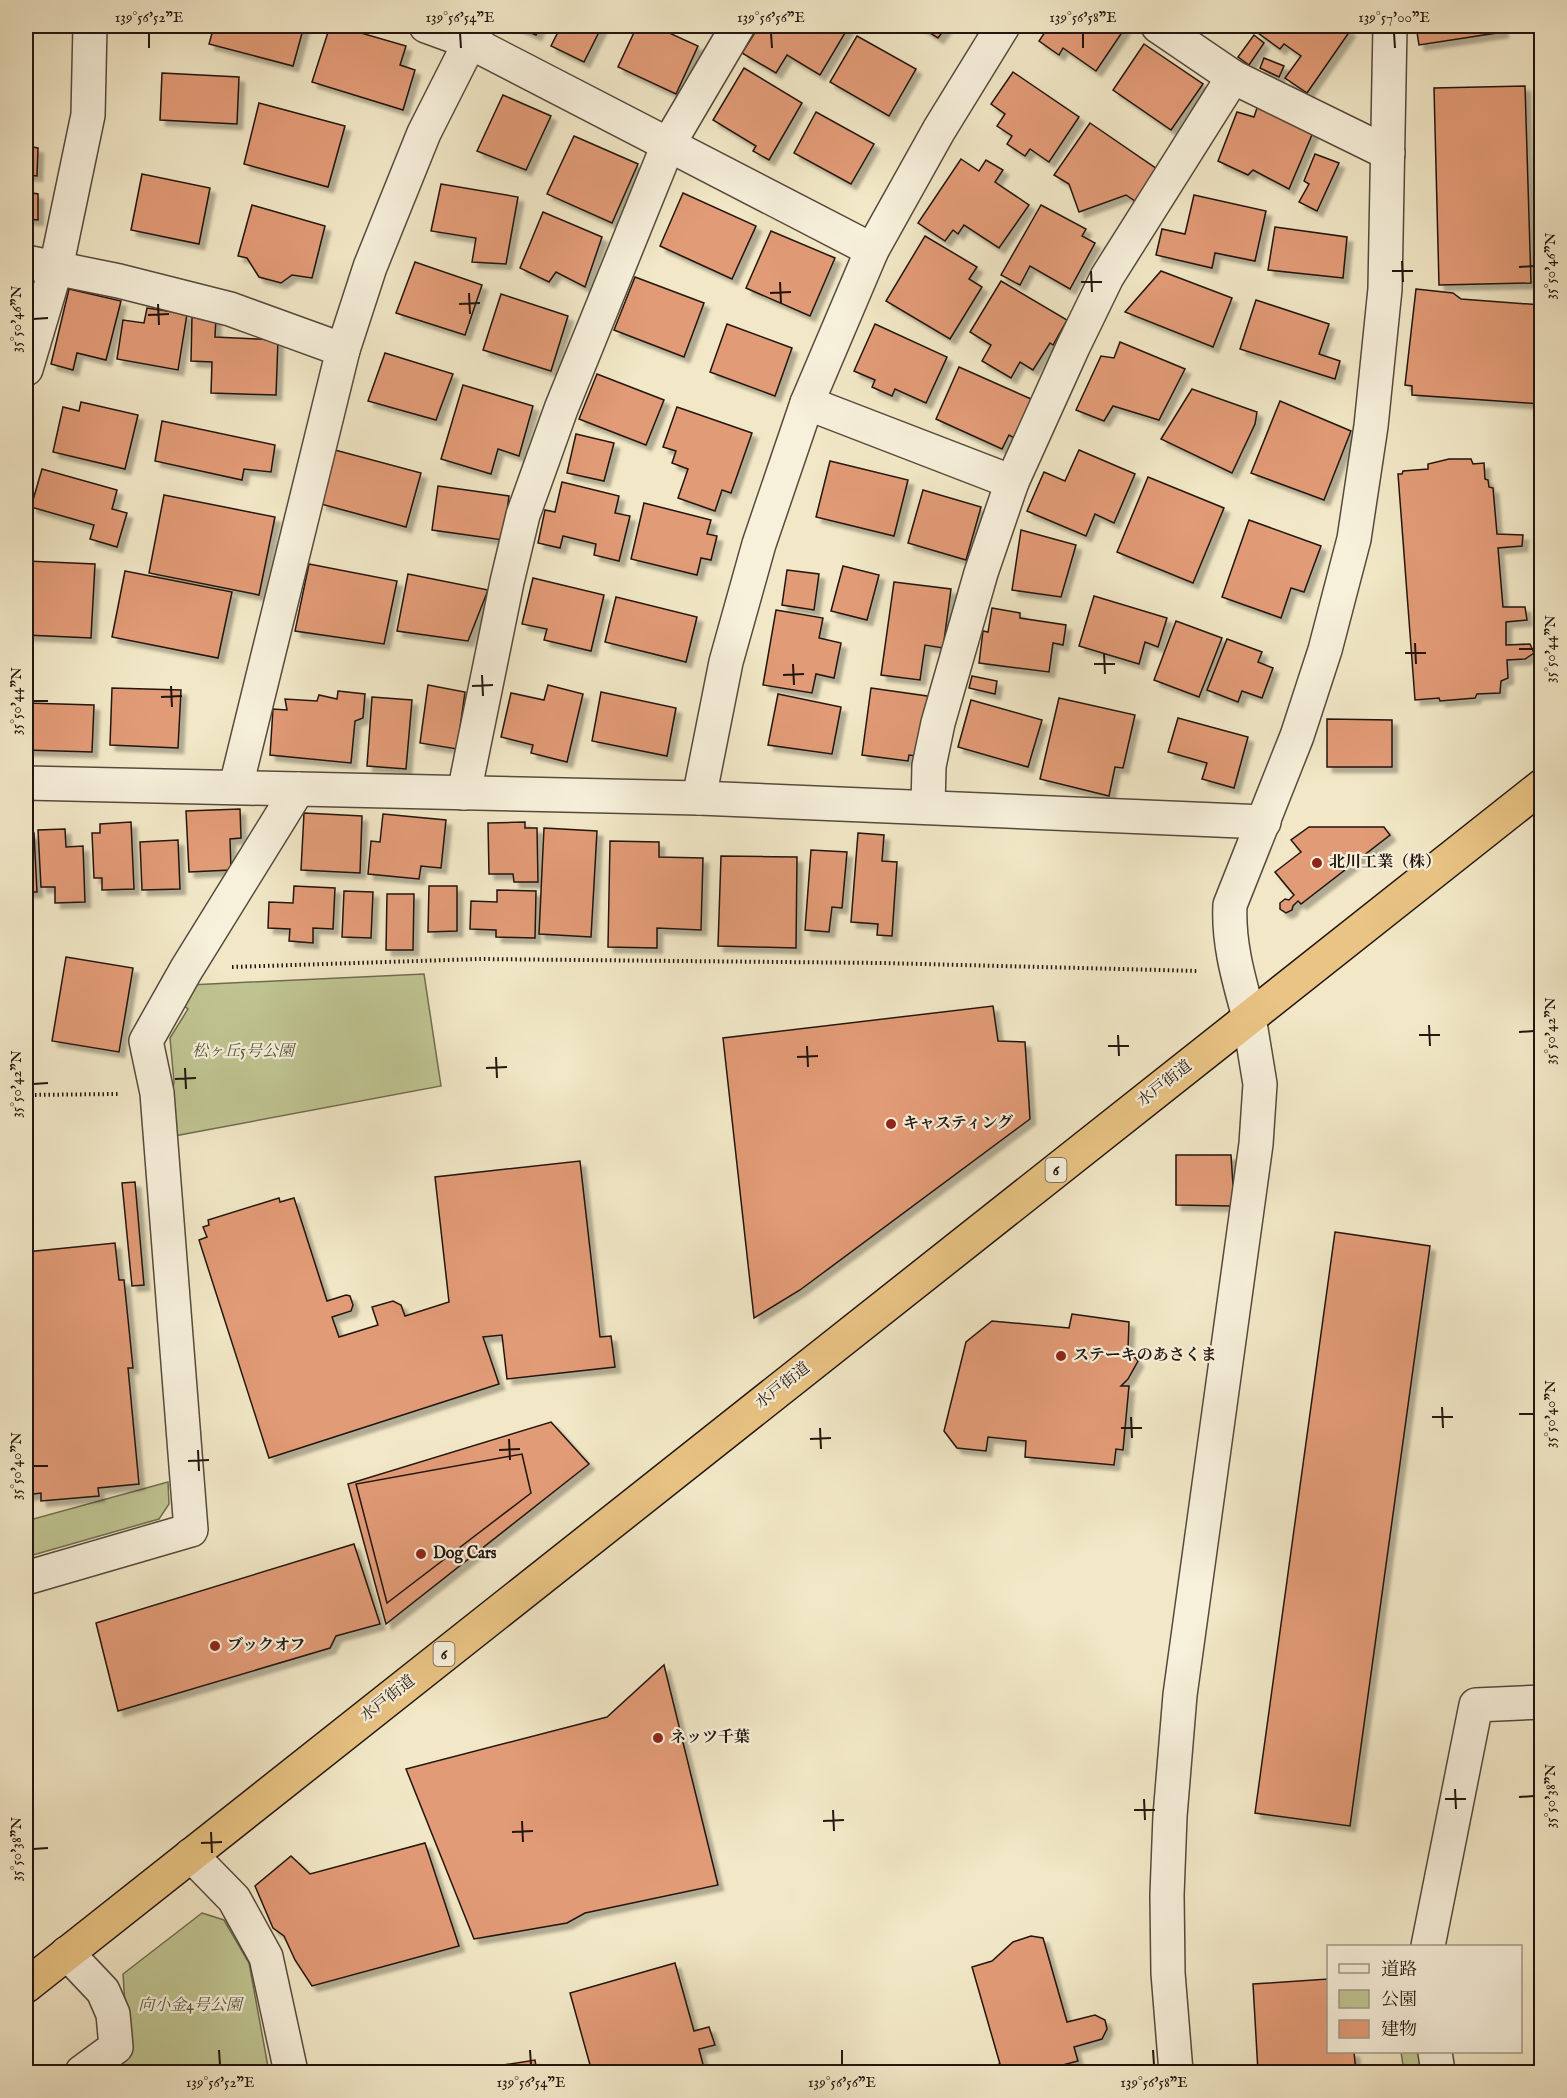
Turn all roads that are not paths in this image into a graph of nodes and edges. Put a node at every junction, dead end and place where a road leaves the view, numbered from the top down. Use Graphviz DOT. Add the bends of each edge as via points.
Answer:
graph roads {
  1 [pos="90,26"];
  2 [pos="426,26"];
  3 [pos="738,26"];
  4 [pos="1003,26"];
  5 [pos="1158,26"];
  6 [pos="1390,26"];
  7 [pos="474,34"];
  8 [pos="1233,77"];
  9 [pos="668,145"];
  10 [pos="1388,153"];
  11 [pos="872,250"];
  12 [pos="40,265"];
  13 [pos="343,350"];
  14 [pos="26,369"];
  15 [pos="807,403"];
  16 [pos="1012,482"];
  17 [pos="26,783"];
  18 [pos="236,786"];
  19 [pos="1542,786"];
  20 [pos="298,789"];
  21 [pos="465,793"];
  22 [pos="699,798"];
  23 [pos="928,806"];
  24 [pos="1264,822"];
  25 [pos="1249,1017"];
  26 [pos="26,1578"];
  27 [pos="1542,1702"];
  28 [pos="191,1855"];
  29 [pos="1428,1945"];
  30 [pos="67,1953"];
  31 [pos="26,1986"];
  32 [pos="1435,2053"];
  33 [pos="82,2073"];
  34 [pos="291,2073"];
  35 [pos="1176,2073"];
  36 [pos="1438,2073"];
  1 -- 12 [label="street" via="88,115"];
  2 -- 7 [label="street"];
  3 -- 9 [label="street"];
  4 -- 11 [label="street"];
  5 -- 8 [label="street"];
  6 -- 10 [label="street"];
  7 -- 9 [label="street"];
  7 -- 13 [label="street" via="424,133 370,267"];
  8 -- 10 [label="street"];
  8 -- 16 [label="street" via="1107,277"];
  9 -- 11 [label="street"];
  9 -- 21 [label="street" via="561,409 523,515"];
  10 -- 24 [label="street" via="1385,289 1354,539 1326,650"];
  11 -- 15 [label="street"];
  12 -- 13 [label="street" via="230,309"];
  12 -- 14 [label="street"];
  13 -- 18 [label="street"];
  15 -- 16 [label="street"];
  15 -- 22 [label="street" via="759,544 726,662"];
  16 -- 23 [label="street" via="938,723 929,766"];
  17 -- 18 [label="street"];
  18 -- 20 [label="street"];
  19 -- 25 [label="highway, 水戸街道 / 6"];
  20 -- 21 [label="street"];
  20 -- 26 [label="street" via="146,1041 157,1093 191,1530"];
  21 -- 22 [label="street"];
  22 -- 23 [label="street"];
  23 -- 24 [label="street"];
  24 -- 25 [label="street" via="1230,905 1232,955"];
  25 -- 28 [label="highway, 水戸街道 / 6"];
  25 -- 35 [label="street" via="1260,1084 1256,1144 1180,1695 1170,1816 1168,1973"];
  27 -- 29 [label="street" via="1476,1705"];
  28 -- 30 [label="highway, 水戸街道 / 6"];
  28 -- 34 [label="street" via="234,1899 266,1957"];
  30 -- 31 [label="highway, 水戸街道 / 6"];
  30 -- 33 [label="street" via="103,1991 112,2014 116,2047"];
  32 -- 36 [label="street"];
}
